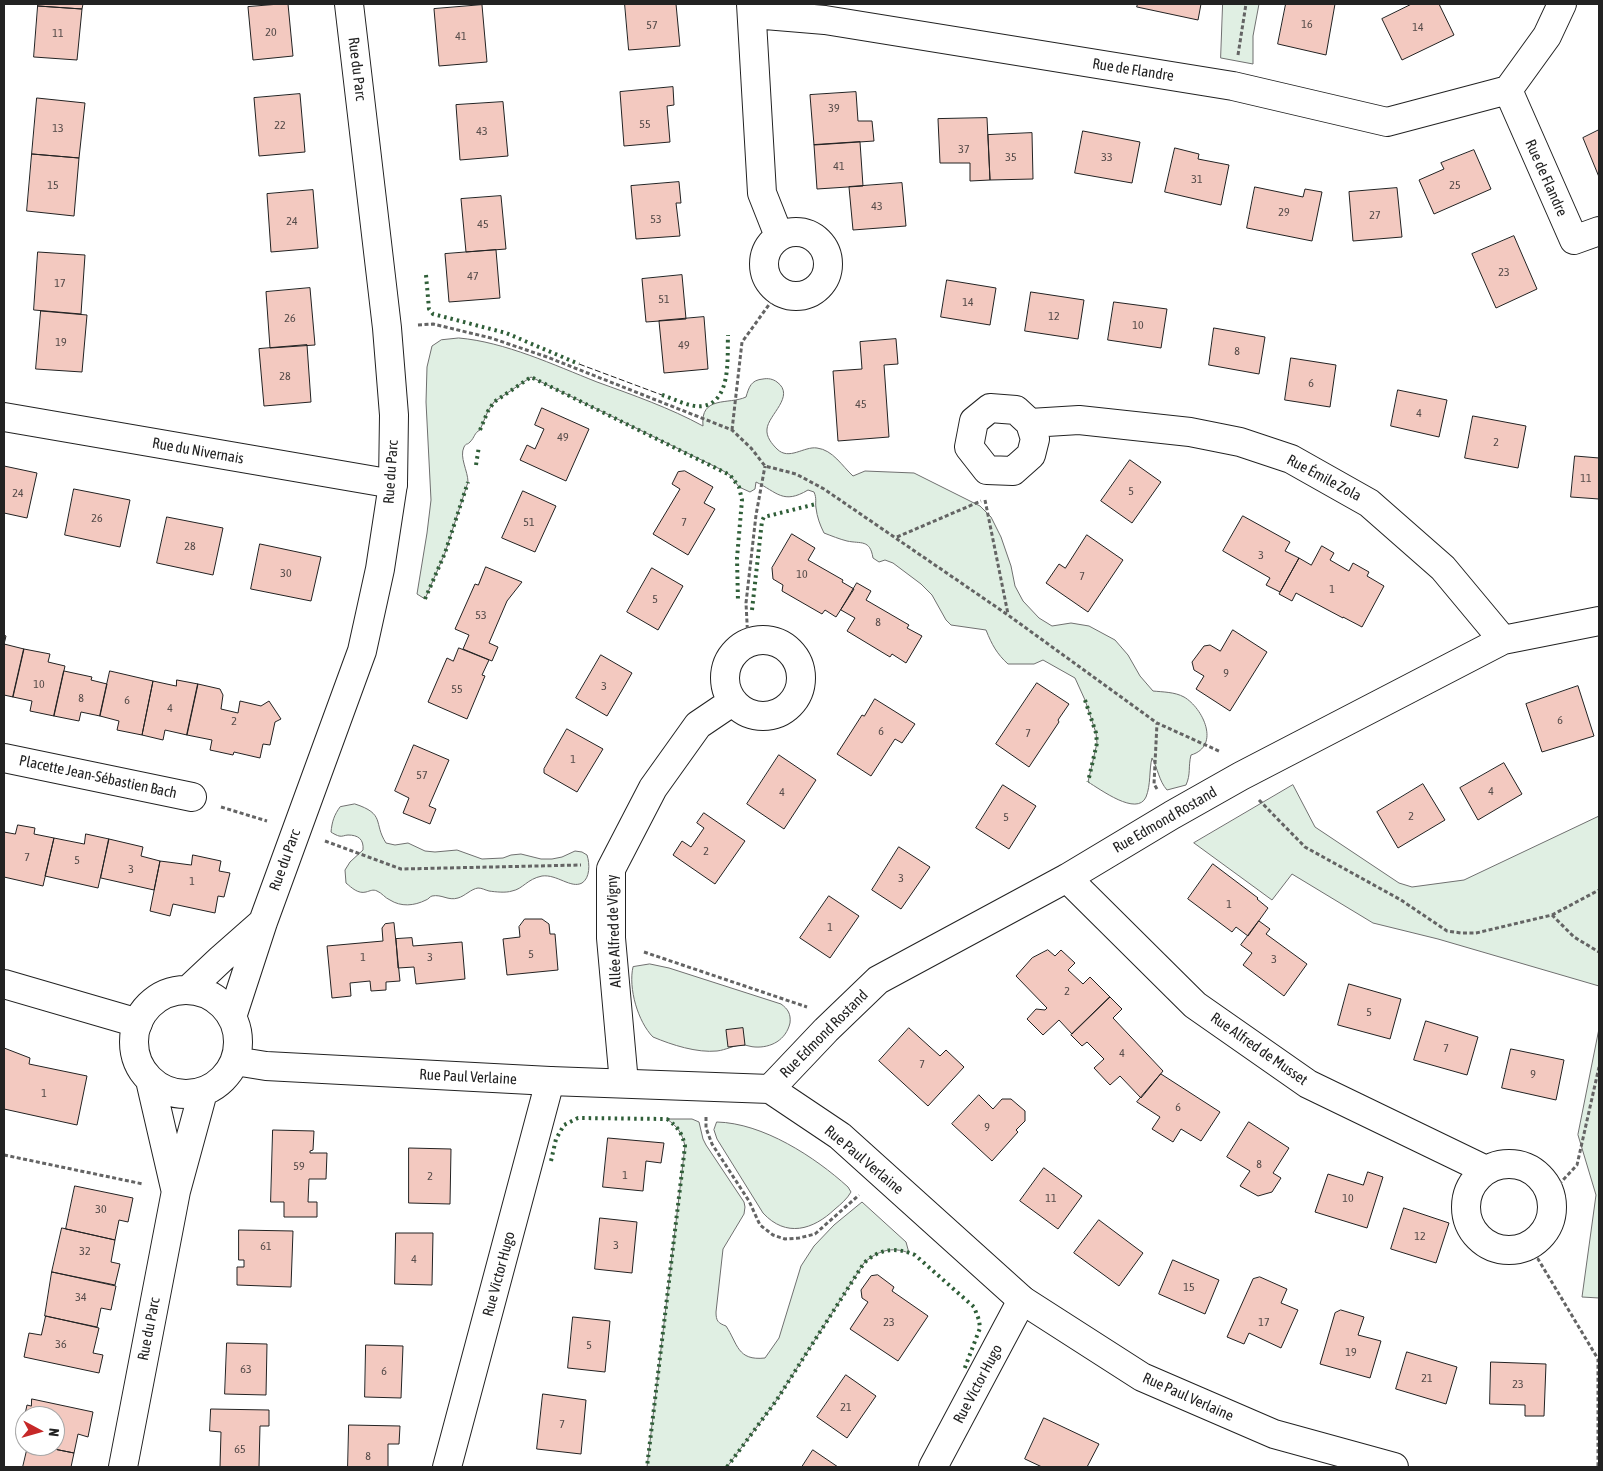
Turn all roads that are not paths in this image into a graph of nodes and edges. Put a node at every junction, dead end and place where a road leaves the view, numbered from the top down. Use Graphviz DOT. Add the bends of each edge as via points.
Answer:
graph roads {
  1 [pos="349,4"];
  2 [pos="1562,4"];
  3 [pos="752,9"];
  4 [pos="1508,90"];
  5 [pos="1599,231"];
  6 [pos="779,236"];
  7 [pos="4,417"];
  8 [pos="1030,423"];
  9 [pos="393,484"];
  10 [pos="1599,621"];
  11 [pos="1503,640"];
  12 [pos="732,702"];
  13 [pos="4,758"];
  14 [pos="192,798"];
  15 [pos="1067,878"];
  16 [pos="263,922"];
  17 [pos="4,984"];
  18 [pos="188,990"];
  19 [pos="232,1016"];
  20 [pos="138,1023"];
  21 [pos="235,1061"];
  22 [pos="150,1080"];
  23 [pos="550,1081"];
  24 [pos="624,1083"];
  25 [pos="770,1089"];
  26 [pos="203,1092"];
  27 [pos="1486,1170"];
  28 [pos="176,1191"];
  29 [pos="1022,1300"];
  30 [pos="123,1467"];
  31 [pos="447,1467"];
  32 [pos="933,1467"];
  33 [pos="1394,1467"];
  1 -- 9 [label="street, Rue du Parc" via="387,328 394,416"];
  2 -- 4 [label="street" via="1547,36"];
  3 -- 4 [label="street, Rue de Flandre" via="1233,86 1387,122"];
  3 -- 6 [label="street, Rue de Flandre" via="762,193"];
  4 -- 5 [label="street, Rue de Flandre" via="1574,240"];
  6 -- 6 [label="street" via="800,231 819,240 828,258 828,269 818,288 799,296 788,295 778,291 768,279 764,263 766,252"];
  7 -- 9 [label="street, Rue du Nivernais"];
  8 -- 11 [label="street, Rue Émile Zola" via="1079,420 1190,432 1240,442 1291,459 1369,503 1443,568"];
  9 -- 16 [label="street, Rue du Parc" via="380,569 362,651"];
  10 -- 11 [label="street, Rue Edmond Rostand"];
  11 -- 15 [label="street, Rue Edmond Rostand" via="1241,776"];
  12 -- 12 [label="street" via="742,711 761,718 781,713 796,700 801,689 801,666 788,648 770,639 748,642 726,665 726,692"];
  12 -- 24 [label="street, Allée Alfred de Vigny" via="698,724 653,788 611,869 611,938"];
  13 -- 14 [label="street, Placette Jean-Sébastien Bach"];
  15 -- 25 [label="street, Rue Edmond Rostand" via="878,980"];
  15 -- 27 [label="street, Rue Alfred de Musset" via="1195,1005 1300,1078"];
  16 -- 18 [label="street, Rue du Parc"];
  16 -- 19 [label="street, Rue du Parc"];
  17 -- 20 [label="street"];
  18 -- 19 [label="street" via="206,993"];
  18 -- 20 [label="street" via="158,998"];
  19 -- 21 [label="street" via="238,1046"];
  20 -- 22 [label="street" via="134,1038 135,1054 140,1068"];
  21 -- 23 [label="street, Rue Paul Verlaine" via="266,1066"];
  21 -- 26 [label="street" via="217,1085"];
  22 -- 26 [label="street" via="175,1093"];
  22 -- 28 [label="street, Rue du Parc"];
  23 -- 24 [label="street, Rue Paul Verlaine"];
  23 -- 31 [label="street, Rue Victor Hugo"];
  24 -- 25 [label="street, Rue Paul Verlaine"];
  25 -- 29 [label="street, Rue Paul Verlaine" via="840,1136"];
  26 -- 28 [label="street, Rue du Parc"];
  27 -- 27 [label="street" via="1469,1190 1466,1204 1468,1220 1475,1234 1487,1244 1506,1250 1533,1243 1544,1232 1550,1219 1552,1204 1543,1181 1531,1170 1517,1164"];
  28 -- 30 [label="street, Rue du Parc"];
  29 -- 32 [label="street, Rue Victor Hugo"];
  29 -- 33 [label="street, Rue Paul Verlaine" via="1142,1377 1274,1434"];
}
